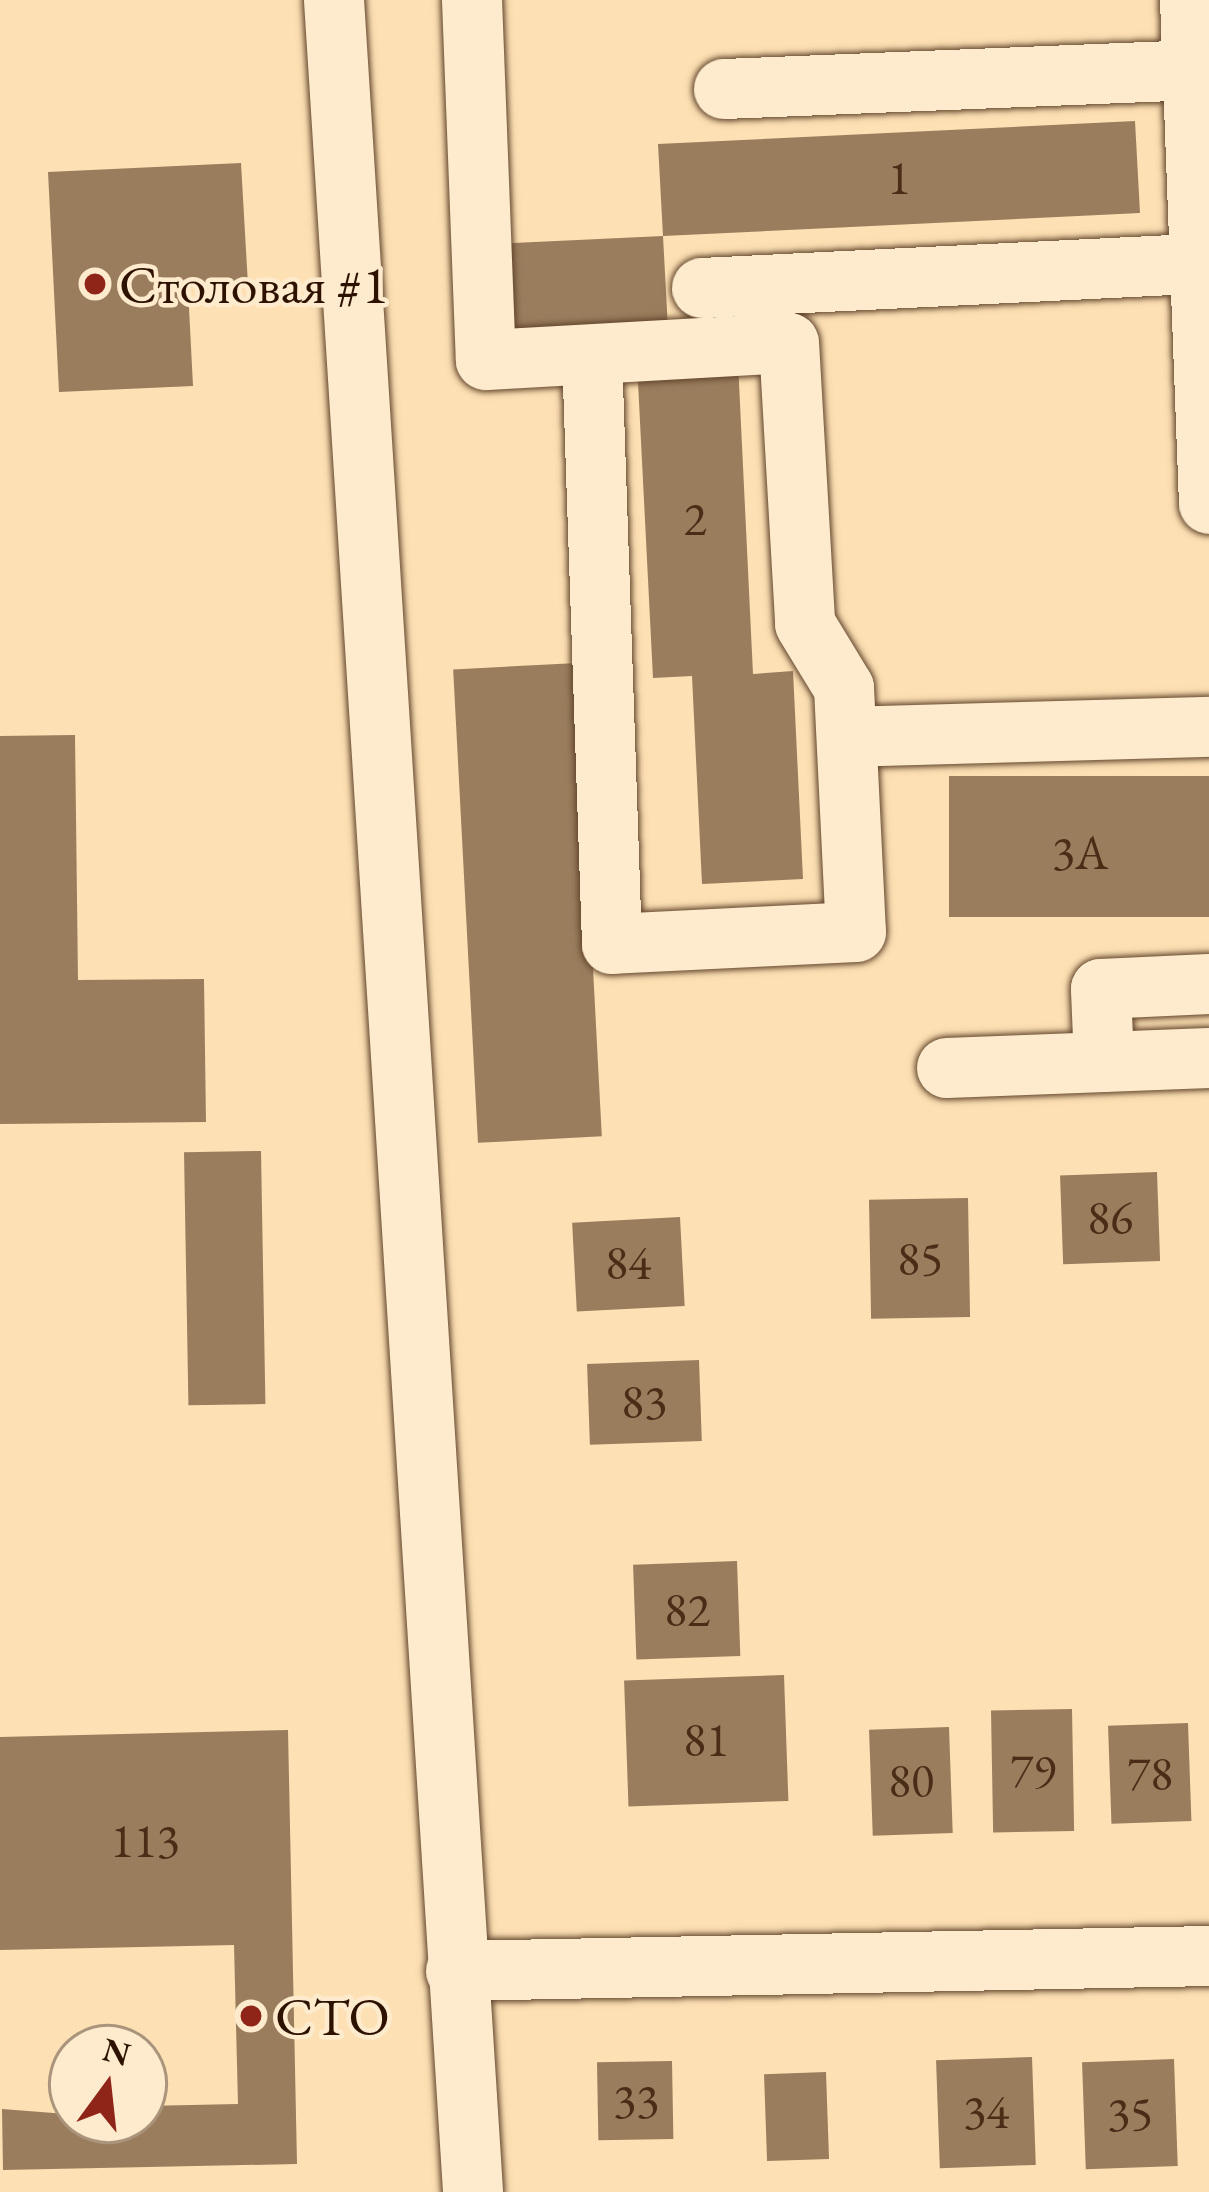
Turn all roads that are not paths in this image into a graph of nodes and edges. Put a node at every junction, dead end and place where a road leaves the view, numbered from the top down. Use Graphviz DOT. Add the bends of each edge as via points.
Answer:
graph roads {
  1 [pos="334,0"];
  2 [pos="472,0"];
  3 [pos="1190,0"];
  4 [pos="1194,70"];
  5 [pos="724,89"];
  6 [pos="1195,264"];
  7 [pos="702,288"];
  8 [pos="592,356"];
  9 [pos="1209,504"];
  10 [pos="1209,727"];
  11 [pos="847,737"];
  12 [pos="1209,984"];
  13 [pos="1209,1058"];
  14 [pos="1104,1062"];
  15 [pos="947,1068"];
  16 [pos="1209,1956"];
  17 [pos="456,1971"];
  18 [pos="473,2192"];
  1 -- 17 [label="lane"];
  2 -- 8 [label="lane" via="486,360"];
  3 -- 4 [label="lane"];
  4 -- 5 [label="lane"];
  4 -- 6 [label="lane"];
  6 -- 7 [label="lane"];
  6 -- 9 [label="lane"];
  8 -- 11 [label="lane" via="789,344 805,624 844,688"];
  8 -- 11 [label="lane" via="612,944 856,932"];
  10 -- 11 [label="lane"];
  12 -- 14 [label="lane" via="1101,989"];
  13 -- 14 [label="lane"];
  14 -- 15 [label="lane"];
  16 -- 17 [label="lane"];
  17 -- 18 [label="lane"];
}
